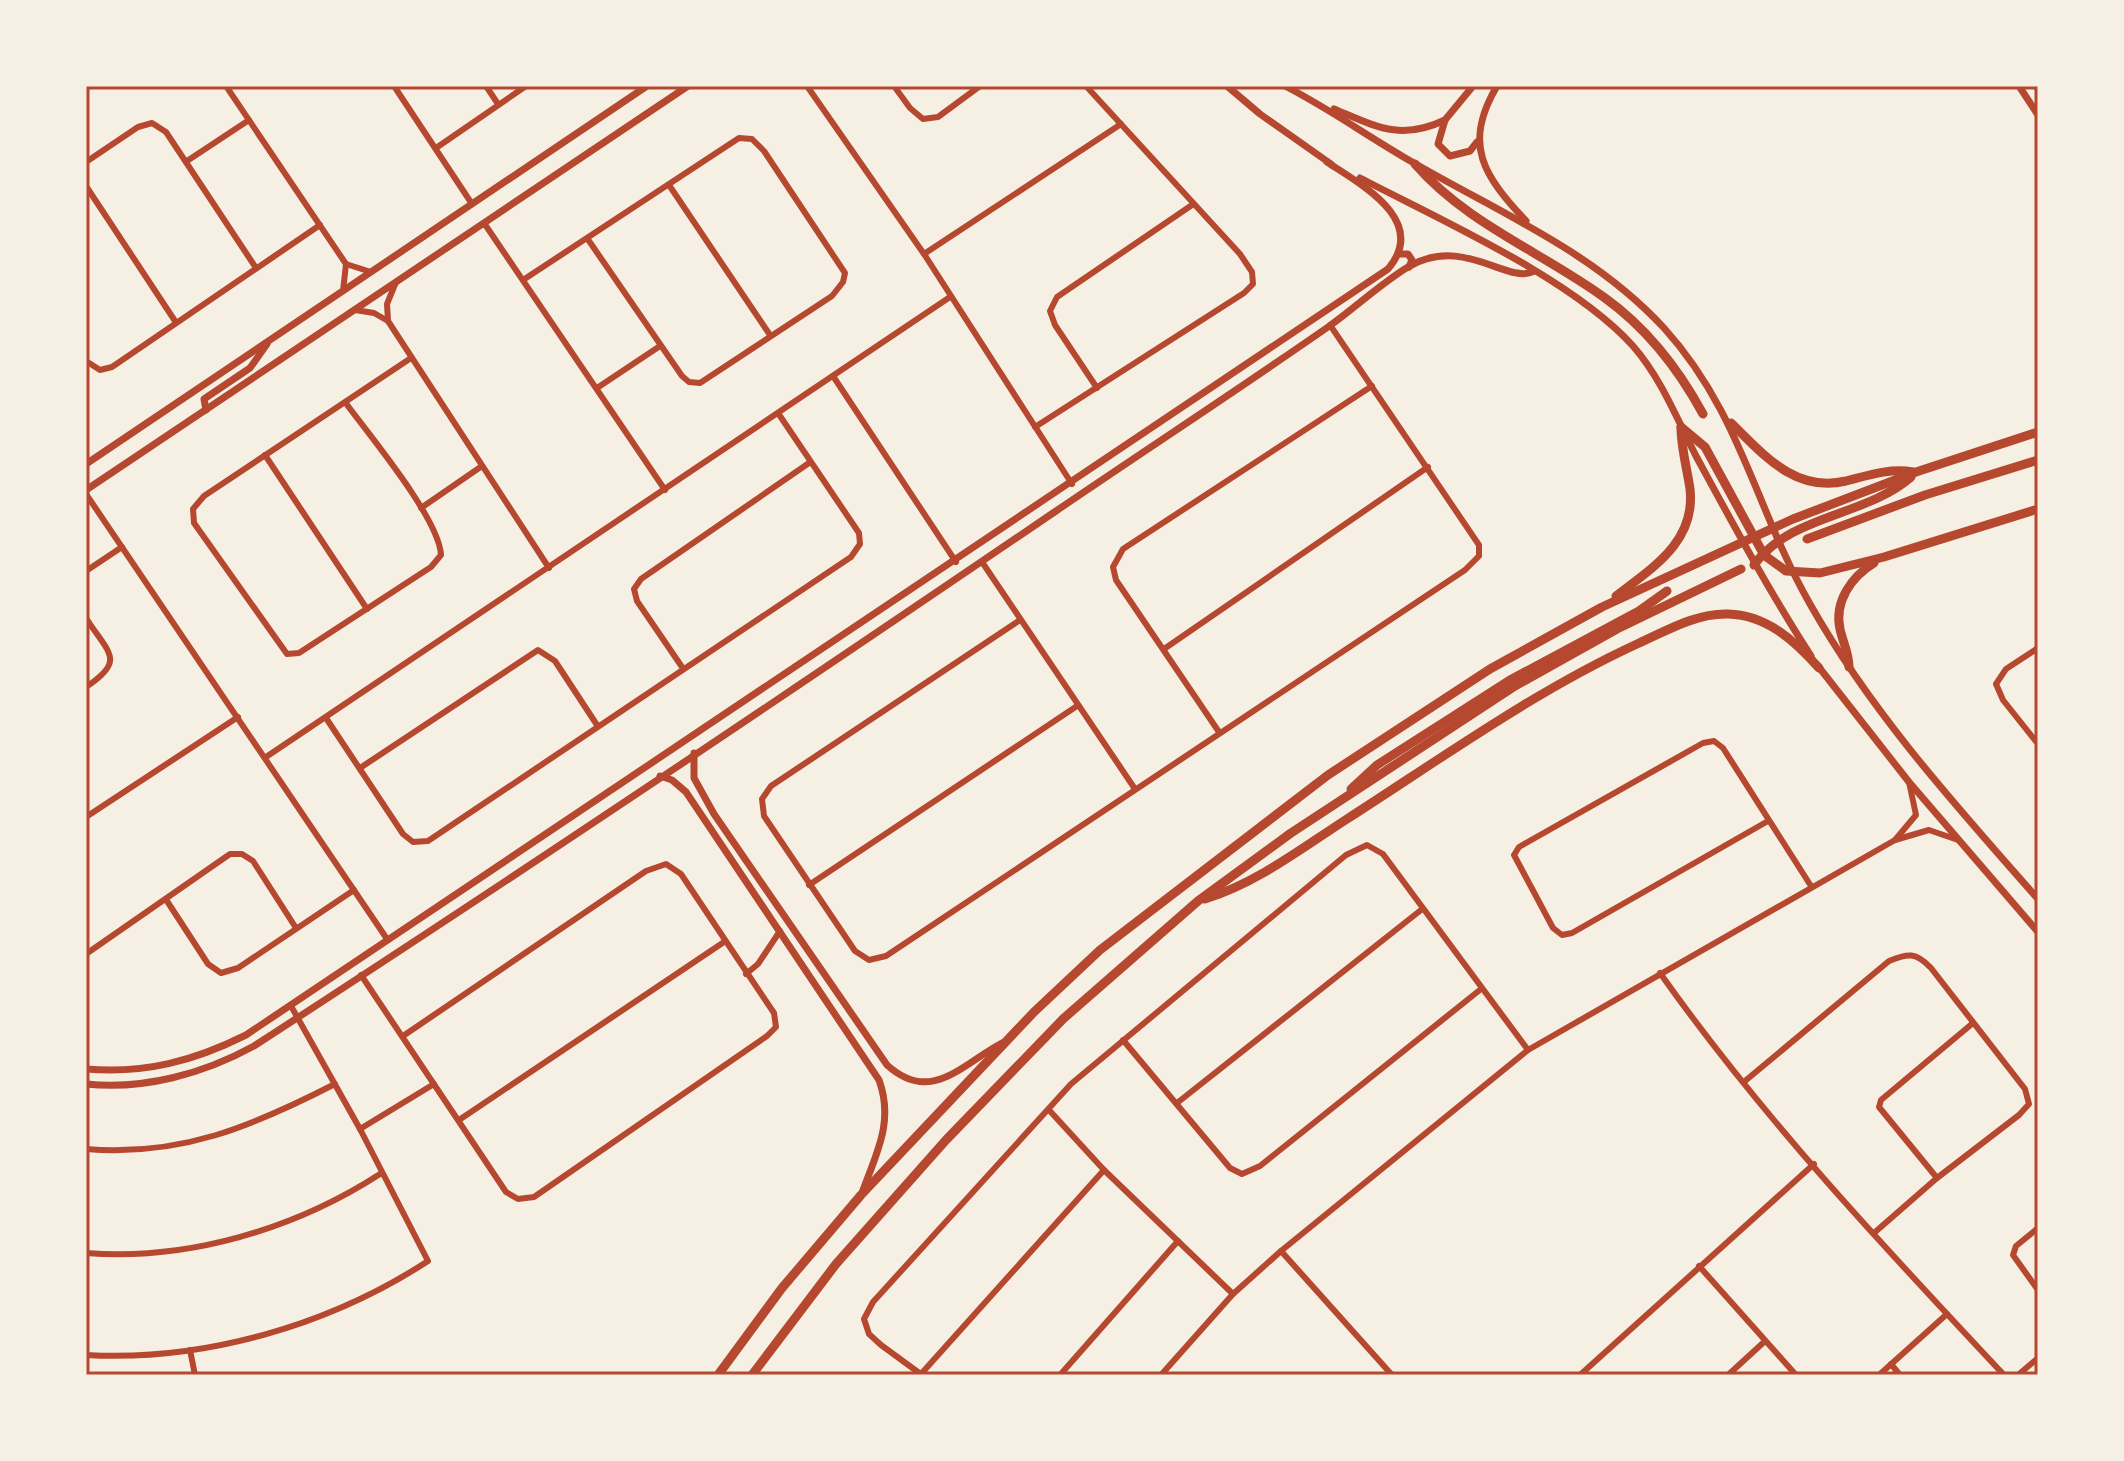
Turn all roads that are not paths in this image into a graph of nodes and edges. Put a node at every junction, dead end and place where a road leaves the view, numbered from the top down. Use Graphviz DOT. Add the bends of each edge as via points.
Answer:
graph roads {
  1 [pos="226,86"];
  2 [pos="394,86"];
  3 [pos="486,86"];
  4 [pos="526,86"];
  5 [pos="647,86"];
  6 [pos="688,86"];
  7 [pos="807,86"];
  8 [pos="894,86"];
  9 [pos="980,86"];
  10 [pos="1086,86"];
  11 [pos="1227,86"];
  12 [pos="1285,86"];
  13 [pos="1473,86"];
  14 [pos="1497,86"];
  15 [pos="2019,86"];
  16 [pos="1314,101"];
  17 [pos="498,104"];
  18 [pos="2038,115"];
  19 [pos="249,120"];
  20 [pos="1445,120"];
  21 [pos="1121,124"];
  22 [pos="1477,142"];
  23 [pos="436,148"];
  24 [pos="187,161"];
  25 [pos="86,162"];
  26 [pos="1327,162"];
  27 [pos="1415,164"];
  28 [pos="669,185"];
  29 [pos="86,186"];
  30 [pos="472,204"];
  31 [pos="1192,205"];
  32 [pos="484,223"];
  33 [pos="320,225"];
  34 [pos="1533,229"];
  35 [pos="587,238"];
  36 [pos="924,254"];
  37 [pos="1398,254"];
  38 [pos="346,264"];
  39 [pos="1409,267"];
  40 [pos="256,268"];
  41 [pos="371,272"];
  42 [pos="1532,272"];
  43 [pos="523,280"];
  44 [pos="396,282"];
  45 [pos="343,291"];
  46 [pos="950,297"];
  47 [pos="355,310"];
  48 [pos="175,321"];
  49 [pos="388,321"];
  50 [pos="1330,325"];
  51 [pos="770,335"];
  52 [pos="268,342"];
  53 [pos="660,346"];
  54 [pos="411,358"];
  55 [pos="86,361"];
  56 [pos="833,376"];
  57 [pos="1372,386"];
  58 [pos="597,388"];
  59 [pos="1097,388"];
  60 [pos="345,402"];
  61 [pos="206,410"];
  62 [pos="778,413"];
  63 [pos="1176,414"];
  64 [pos="1703,414"];
  65 [pos="1731,423"];
  66 [pos="1183,425"];
  67 [pos="1035,427"];
  68 [pos="1681,427"];
  69 [pos="2038,432"];
  70 [pos="265,455"];
  71 [pos="2038,460"];
  72 [pos="809,463"];
  73 [pos="86,464"];
  74 [pos="482,466"];
  75 [pos="1428,467"];
  76 [pos="1916,472"];
  77 [pos="1072,484"];
  78 [pos="665,490"];
  79 [pos="86,492"];
  80 [pos="421,508"];
  81 [pos="2038,509"];
  82 [pos="1772,527"];
  83 [pos="1753,536"];
  84 [pos="1807,539"];
  85 [pos="1742,541"];
  86 [pos="1778,541"];
  87 [pos="122,547"];
  88 [pos="1763,554"];
  89 [pos="1884,557"];
  90 [pos="956,562"];
  91 [pos="982,562"];
  92 [pos="1754,565"];
  93 [pos="549,568"];
  94 [pos="1741,569"];
  95 [pos="86,571"];
  96 [pos="1792,572"];
  97 [pos="1667,591"];
  98 [pos="1602,607"];
  99 [pos="367,609"];
  100 [pos="86,618"];
  101 [pos="1020,620"];
  102 [pos="859,627"];
  103 [pos="867,638"];
  104 [pos="2038,648"];
  105 [pos="1164,649"];
  106 [pos="682,667"];
  107 [pos="1849,667"];
  108 [pos="1819,668"];
  109 [pos="789,673"];
  110 [pos="797,684"];
  111 [pos="86,687"];
  112 [pos="1077,706"];
  113 [pos="238,717"];
  114 [pos="326,718"];
  115 [pos="597,725"];
  116 [pos="1219,732"];
  117 [pos="2038,744"];
  118 [pos="694,753"];
  119 [pos="266,757"];
  120 [pos="360,768"];
  121 [pos="660,776"];
  122 [pos="1909,782"];
  123 [pos="697,785"];
  124 [pos="1135,789"];
  125 [pos="686,792"];
  126 [pos="1344,799"];
  127 [pos="86,817"];
  128 [pos="1768,821"];
  129 [pos="1895,840"];
  130 [pos="1959,841"];
  131 [pos="809,885"];
  132 [pos="1811,886"];
  133 [pos="354,890"];
  134 [pos="2038,899"];
  135 [pos="167,901"];
  136 [pos="1198,901"];
  137 [pos="1421,910"];
  138 [pos="296,928"];
  139 [pos="780,931"];
  140 [pos="2038,932"];
  141 [pos="387,939"];
  142 [pos="724,942"];
  143 [pos="86,954"];
  144 [pos="1660,973"];
  145 [pos="746,974"];
  146 [pos="361,975"];
  147 [pos="1481,989"];
  148 [pos="291,1006"];
  149 [pos="298,1018"];
  150 [pos="1973,1023"];
  151 [pos="403,1036"];
  152 [pos="1011,1039"];
  153 [pos="1123,1040"];
  154 [pos="1528,1050"];
  155 [pos="190,1060"];
  156 [pos="86,1069"];
  157 [pos="193,1072"];
  158 [pos="1745,1081"];
  159 [pos="86,1084"];
  160 [pos="335,1084"];
  161 [pos="434,1084"];
  162 [pos="1177,1103"];
  163 [pos="1049,1110"];
  164 [pos="459,1120"];
  165 [pos="360,1129"];
  166 [pos="86,1149"];
  167 [pos="1814,1164"];
  168 [pos="1104,1170"];
  169 [pos="380,1174"];
  170 [pos="1937,1178"];
  171 [pos="861,1195"];
  172 [pos="2038,1228"];
  173 [pos="1874,1233"];
  174 [pos="1178,1241"];
  175 [pos="1281,1251"];
  176 [pos="86,1253"];
  177 [pos="1699,1266"];
  178 [pos="2038,1290"];
  179 [pos="1233,1294"];
  180 [pos="1947,1314"];
  181 [pos="1764,1342"];
  182 [pos="190,1350"];
  183 [pos="86,1355"];
  184 [pos="2038,1358"];
  185 [pos="1891,1364"];
  186 [pos="195,1375"];
  187 [pos="718,1375"];
  188 [pos="752,1375"];
  189 [pos="922,1375"];
  190 [pos="1060,1375"];
  191 [pos="1161,1375"];
  192 [pos="1392,1375"];
  193 [pos="1580,1375"];
  194 [pos="1728,1375"];
  195 [pos="1796,1375"];
  196 [pos="1879,1375"];
  197 [pos="1900,1375"];
  198 [pos="2004,1375"];
  199 [pos="2018,1375"];
  1 -- 19 [label="street"];
  2 -- 23 [label="street"];
  3 -- 17 [label="street"];
  4 -- 17 [label="street"];
  5 -- 30 [label="street"];
  6 -- 32 [label="street"];
  7 -- 36 [label="street"];
  8 -- 9 [label="street" via="923,119 938,117"];
  10 -- 21 [label="street"];
  11 -- 26 [label="street"];
  12 -- 16 [label="street"];
  13 -- 20 [label="street"];
  14 -- 22 [label="street"];
  15 -- 18 [label="street"];
  16 -- 20 [label="street" via="1398,133 1423,131"];
  16 -- 27 [label="street"];
  17 -- 23 [label="street"];
  19 -- 24 [label="street"];
  19 -- 33 [label="street"];
  20 -- 22 [label="street" via="1438,136 1442,151 1460,156"];
  21 -- 31 [label="street"];
  21 -- 36 [label="street"];
  22 -- 34 [label="street" via="1489,175"];
  23 -- 30 [label="street"];
  24 -- 25 [label="street" via="166,132 152,123"];
  24 -- 40 [label="street"];
  26 -- 37 [label="street" via="1390,208 1401,234"];
  26 -- 42 [label="street" via="1467,232"];
  27 -- 34 [label="street"];
  27 -- 64 [label="main road" via="1467,212 1631,318 1675,367"];
  28 -- 35 [label="street"];
  28 -- 51 [label="street"];
  28 -- 51 [label="street" via="739,138 752,139 764,151 845,273 832,296"];
  29 -- 48 [label="street"];
  30 -- 41 [label="street"];
  31 -- 59 [label="street" via="1057,297 1050,311 1055,325"];
  31 -- 59 [label="street" via="1240,254 1253,284"];
  32 -- 43 [label="street"];
  32 -- 44 [label="street"];
  33 -- 38 [label="street"];
  33 -- 40 [label="street"];
  34 -- 65 [label="street" via="1589,260 1646,309 1691,360"];
  35 -- 43 [label="street"];
  35 -- 53 [label="street"];
  36 -- 46 [label="street"];
  37 -- 39 [label="street" via="1408,254"];
  37 -- 63 [label="street" via="1388,269"];
  38 -- 41 [label="street"];
  38 -- 45 [label="street"];
  39 -- 42 [label="street" via="1454,256 1478,258 1517,275"];
  39 -- 50 [label="street"];
  40 -- 48 [label="street"];
  41 -- 45 [label="street"];
  42 -- 68 [label="street" via="1589,308 1633,346"];
  43 -- 58 [label="street"];
  44 -- 47 [label="street"];
  44 -- 49 [label="street" via="387,304"];
  45 -- 52 [label="street"];
  46 -- 56 [label="street"];
  46 -- 67 [label="street"];
  47 -- 49 [label="street"];
  47 -- 61 [label="street"];
  48 -- 55 [label="street" via="112,367 100,370"];
  49 -- 54 [label="street"];
  50 -- 57 [label="street"];
  50 -- 66 [label="street"];
  51 -- 53 [label="street" via="700,383 682,376"];
  52 -- 61 [label="street" via="250,368 204,399"];
  52 -- 73 [label="street"];
  53 -- 58 [label="street"];
  54 -- 60 [label="street"];
  54 -- 74 [label="street"];
  56 -- 62 [label="street"];
  56 -- 90 [label="street"];
  57 -- 75 [label="street"];
  57 -- 105 [label="street" via="1123,549 1113,567 1116,580"];
  58 -- 78 [label="street"];
  59 -- 67 [label="street"];
  60 -- 70 [label="street"];
  60 -- 80 [label="street"];
  61 -- 79 [label="street"];
  62 -- 72 [label="street"];
  62 -- 78 [label="street"];
  63 -- 66 [label="street"];
  63 -- 77 [label="street"];
  65 -- 76 [label="main road" via="1771,463 1807,481 1830,484 1891,471"];
  65 -- 82 [label="street"];
  66 -- 91 [label="street"];
  67 -- 77 [label="street"];
  68 -- 83 [label="main road" via="1705,447"];
  68 -- 85 [label="street"];
  68 -- 98 [label="main road" via="1690,497 1681,535 1662,561"];
  69 -- 76 [label="main road"];
  70 -- 99 [label="street"];
  70 -- 99 [label="street" via="204,496 193,509 194,523 287,654 299,653"];
  71 -- 84 [label="main road"];
  72 -- 106 [label="street" via="641,579 634,589"];
  72 -- 106 [label="street" via="859,533 860,544 851,557"];
  74 -- 80 [label="street"];
  74 -- 93 [label="street"];
  75 -- 105 [label="street"];
  75 -- 116 [label="street" via="1479,545 1479,556"];
  76 -- 82 [label="main road"];
  76 -- 86 [label="main road" via="1883,496"];
  77 -- 90 [label="street"];
  78 -- 93 [label="street"];
  79 -- 87 [label="street"];
  80 -- 99 [label="street" via="441,541 441,555"];
  81 -- 89 [label="main road"];
  82 -- 83 [label="main road"];
  82 -- 86 [label="street"];
  83 -- 85 [label="main road"];
  83 -- 88 [label="main road"];
  85 -- 92 [label="street"];
  85 -- 98 [label="main road"];
  86 -- 88 [label="main road"];
  86 -- 96 [label="street"];
  87 -- 95 [label="street"];
  87 -- 113 [label="street"];
  88 -- 92 [label="main road"];
  88 -- 96 [label="main road"];
  89 -- 96 [label="main road" via="1820,573"];
  89 -- 107 [label="main road" via="1860,573 1842,601 1839,622"];
  90 -- 102 [label="street"];
  91 -- 101 [label="street"];
  91 -- 103 [label="street"];
  92 -- 108 [label="street"];
  93 -- 114 [label="street"];
  94 -- 126 [label="main road" via="1549,666"];
  96 -- 107 [label="street"];
  97 -- 126 [label="main road" via="1521,673 1404,748 1369,771"];
  98 -- 152 [label="main road" via="1490,669 1266,819 1100,950"];
  100 -- 111 [label="street" via="111,657 111,666"];
  101 -- 112 [label="street"];
  101 -- 131 [label="street" via="771,786 764,795 764,816"];
  102 -- 103 [label="street"];
  102 -- 109 [label="street"];
  103 -- 110 [label="street"];
  104 -- 117 [label="street" via="2006,669 1996,684"];
  105 -- 116 [label="street"];
  106 -- 115 [label="street"];
  107 -- 134 [label="street" via="1920,761"];
  108 -- 122 [label="street"];
  108 -- 136 [label="main road" via="1791,640 1758,619 1719,614 1689,621 1553,687 1259,875"];
  109 -- 110 [label="street"];
  109 -- 141 [label="street"];
  110 -- 118 [label="street"];
  112 -- 124 [label="street"];
  112 -- 131 [label="street"];
  113 -- 119 [label="street"];
  113 -- 127 [label="street"];
  114 -- 119 [label="street"];
  114 -- 120 [label="street"];
  115 -- 120 [label="street" via="555,661 538,650"];
  115 -- 120 [label="street" via="428,841 413,842 403,834"];
  116 -- 124 [label="street"];
  118 -- 121 [label="street"];
  118 -- 123 [label="street"];
  119 -- 133 [label="street"];
  121 -- 125 [label="street"];
  121 -- 146 [label="street"];
  122 -- 129 [label="street" via="1916,815"];
  122 -- 130 [label="street"];
  123 -- 125 [label="street"];
  123 -- 152 [label="street" via="894,1071 911,1080 938,1081"];
  124 -- 131 [label="street" via="886,956 869,960 855,951"];
  125 -- 139 [label="street"];
  126 -- 136 [label="main road"];
  128 -- 128 [label="street" via="1723,748 1709,741 1519,847 1514,855 1553,928 1562,935"];
  128 -- 132 [label="street"];
  129 -- 130 [label="street" via="1929,830"];
  129 -- 132 [label="street"];
  130 -- 140 [label="street"];
  132 -- 144 [label="street"];
  133 -- 138 [label="street"];
  133 -- 141 [label="street"];
  135 -- 138 [label="street" via="208,964 221,973 238,968"];
  135 -- 138 [label="street" via="230,854 242,854 253,861"];
  135 -- 143 [label="street"];
  136 -- 188 [label="main road" via="1063,1019 946,1140 836,1264"];
  137 -- 147 [label="street"];
  137 -- 153 [label="street" via="1383,854 1367,845 1346,855"];
  137 -- 162 [label="street"];
  139 -- 145 [label="street"];
  139 -- 171 [label="street" via="884,1093 885,1133"];
  141 -- 148 [label="street"];
  142 -- 145 [label="street"];
  142 -- 151 [label="street" via="681,874 666,864 646,871"];
  142 -- 164 [label="street"];
  144 -- 154 [label="street"];
  144 -- 158 [label="street"];
  145 -- 164 [label="street" via="774,1013 776,1027 534,1197 518,1199 506,1192"];
  146 -- 149 [label="street"];
  146 -- 151 [label="street"];
  147 -- 154 [label="street"];
  147 -- 162 [label="street" via="1260,1166 1242,1174 1230,1168"];
  148 -- 149 [label="street"];
  148 -- 155 [label="street" via="246,1035"];
  149 -- 157 [label="street" via="231,1058"];
  149 -- 160 [label="street"];
  150 -- 158 [label="street" via="1920,956 1908,953 1889,961"];
  150 -- 170 [label="street" via="2025,1089 2029,1104"];
  150 -- 170 [label="street" via="1879,1107"];
  151 -- 161 [label="street"];
  152 -- 171 [label="main road"];
  153 -- 162 [label="street"];
  153 -- 163 [label="street"];
  154 -- 175 [label="street"];
  155 -- 156 [label="street" via="137,1070"];
  155 -- 157 [label="street"];
  157 -- 159 [label="street" via="133,1084"];
  158 -- 167 [label="street"];
  160 -- 165 [label="street"];
  160 -- 166 [label="street" via="263,1121 191,1143 123,1152"];
  161 -- 164 [label="street"];
  161 -- 165 [label="street"];
  163 -- 168 [label="street"];
  163 -- 189 [label="street" via="873,1302 864,1319 869,1334"];
  165 -- 169 [label="street"];
  167 -- 173 [label="street"];
  167 -- 177 [label="street"];
  168 -- 174 [label="street"];
  168 -- 189 [label="street"];
  169 -- 176 [label="street" via="337,1199 226,1242 155,1252"];
  169 -- 182 [label="street" via="428,1261 388,1287 289,1328"];
  170 -- 173 [label="street"];
  171 -- 187 [label="main road" via="782,1288"];
  172 -- 178 [label="street" via="2013,1255"];
  173 -- 180 [label="street"];
  174 -- 179 [label="street"];
  174 -- 190 [label="street"];
  175 -- 179 [label="street"];
  175 -- 192 [label="street"];
  177 -- 181 [label="street"];
  177 -- 193 [label="street"];
  179 -- 191 [label="street"];
  180 -- 185 [label="street"];
  180 -- 198 [label="street"];
  181 -- 194 [label="street"];
  181 -- 195 [label="street"];
  182 -- 183 [label="street"];
  182 -- 186 [label="street"];
  184 -- 199 [label="street"];
  185 -- 196 [label="street"];
  185 -- 197 [label="street"];
}
